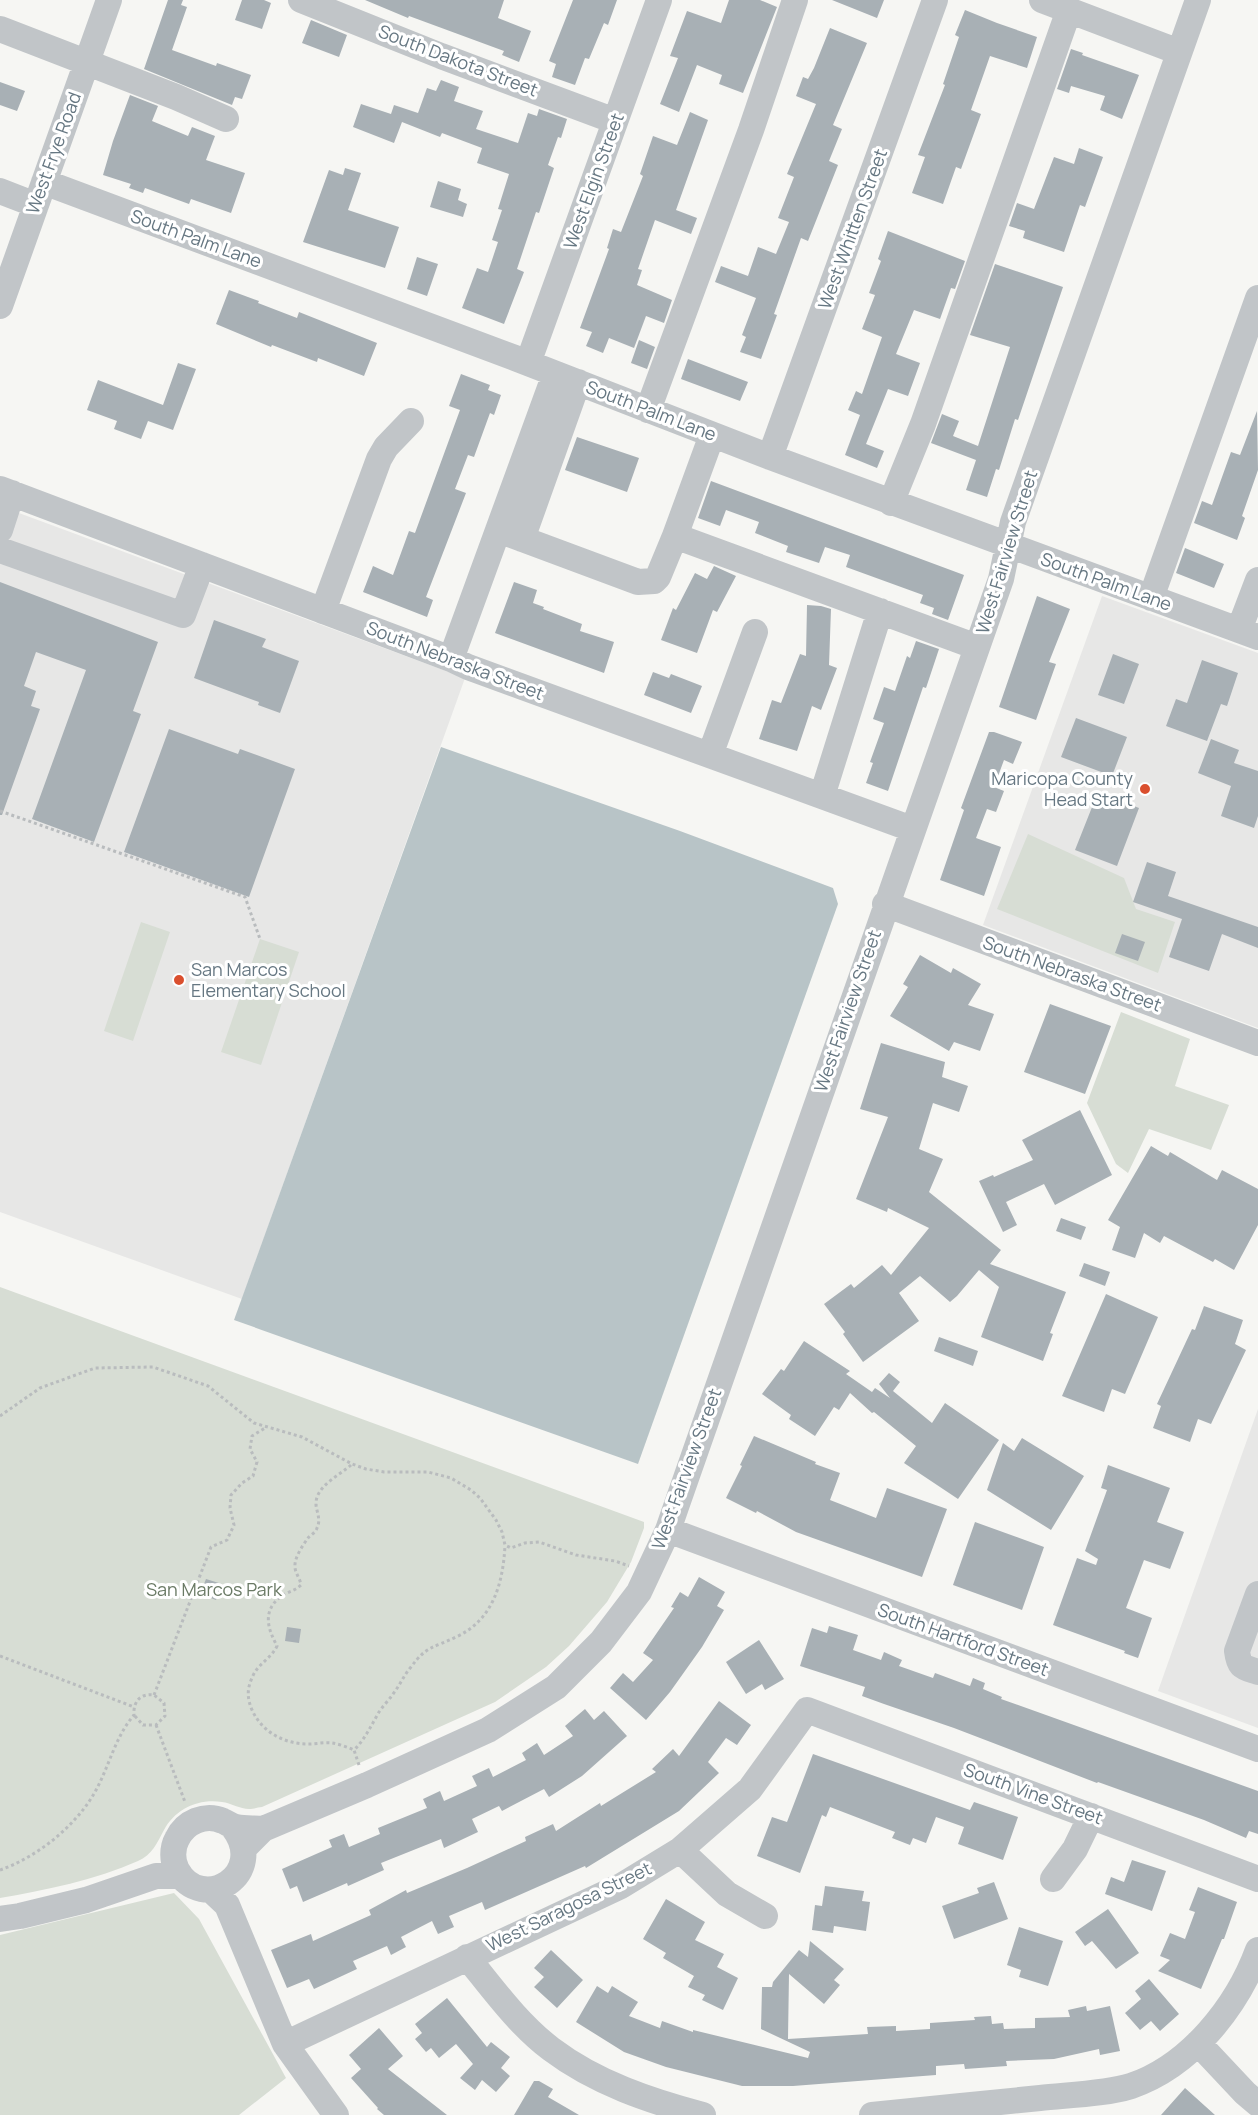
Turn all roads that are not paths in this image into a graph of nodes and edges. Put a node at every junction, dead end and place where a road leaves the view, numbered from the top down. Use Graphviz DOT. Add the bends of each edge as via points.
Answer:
graph roads {
  1 [pos="109,0"];
  2 [pos="301,0"];
  3 [pos="659,0"];
  4 [pos="795,0"];
  5 [pos="935,0"];
  6 [pos="1042,0"];
  7 [pos="1198,0"];
  8 [pos="1069,10"];
  9 [pos="0,29"];
  10 [pos="1179,52"];
  11 [pos="87,62"];
  12 [pos="226,119"];
  13 [pos="615,121"];
  14 [pos="0,191"];
  15 [pos="40,194"];
  16 [pos="1258,298"];
  17 [pos="0,306"];
  18 [pos="528,363"];
  19 [pos="567,378"];
  20 [pos="648,410"];
  21 [pos="411,421"];
  22 [pos="712,435"];
  23 [pos="770,458"];
  24 [pos="6,491"];
  25 [pos="891,503"];
  26 [pos="0,530"];
  27 [pos="498,530"];
  28 [pos="675,536"];
  29 [pos="522,539"];
  30 [pos="1008,546"];
  31 [pos="0,550"];
  32 [pos="202,565"];
  33 [pos="1258,580"];
  34 [pos="1151,598"];
  35 [pos="323,611"];
  36 [pos="880,611"];
  37 [pos="755,632"];
  38 [pos="1249,634"];
  39 [pos="977,647"];
  40 [pos="451,659"];
  41 [pos="710,755"];
  42 [pos="822,796"];
  43 [pos="912,829"];
  44 [pos="885,904"];
  45 [pos="1258,1043"];
  46 [pos="668,1530"];
  47 [pos="1258,1594"];
  48 [pos="1258,1672"];
  49 [pos="807,1710"];
  50 [pos="1258,1749"];
  51 [pos="1091,1816"];
  52 [pos="239,1838"];
  53 [pos="680,1850"];
  54 [pos="170,1869"];
  55 [pos="1053,1879"];
  56 [pos="1258,1879"];
  57 [pos="224,1892"];
  58 [pos="765,1916"];
  59 [pos="0,1919"];
  60 [pos="1258,1950"];
  61 [pos="467,1956"];
  62 [pos="1198,2043"];
  63 [pos="285,2044"];
  64 [pos="1258,2104"];
  65 [pos="336,2115"];
  66 [pos="703,2115"];
  67 [pos="872,2115"];
  1 -- 11 [label="street, West Frye Road"];
  2 -- 13 [label="street, South Dakota Street"];
  3 -- 13 [label="street, West Elgin Street"];
  4 -- 20 [label="street"];
  5 -- 23 [label="street, West Whitten Street"];
  6 -- 8 [label="street"];
  7 -- 10 [label="street, West Fairview Street"];
  8 -- 10 [label="street"];
  8 -- 25 [label="street" via="923,424"];
  9 -- 11 [label="street"];
  10 -- 30 [label="street, West Fairview Street" via="1013,522"];
  11 -- 12 [label="street"];
  11 -- 15 [label="street, West Frye Road"];
  13 -- 18 [label="street, West Elgin Street"];
  14 -- 15 [label="street, South Palm Lane"];
  15 -- 17 [label="street, West Frye Road"];
  15 -- 18 [label="street, South Palm Lane"];
  16 -- 34 [label="street"];
  18 -- 19 [label="street, South Palm Lane"];
  19 -- 20 [label="street, South Palm Lane"];
  19 -- 27 [label="street"];
  19 -- 29 [label="street"];
  20 -- 22 [label="street, South Palm Lane"];
  21 -- 35 [label="street" via="379,459"];
  22 -- 23 [label="street, South Palm Lane"];
  22 -- 28 [label="street"];
  23 -- 25 [label="street, South Palm Lane"];
  24 -- 26 [label="street"];
  24 -- 32 [label="street, South Nebraska Street"];
  25 -- 30 [label="street, South Palm Lane"];
  27 -- 29 [label="street"];
  27 -- 40 [label="street"];
  28 -- 29 [label="street" via="658,577 638,582"];
  28 -- 36 [label="street"];
  30 -- 34 [label="street, South Palm Lane"];
  30 -- 39 [label="street, West Fairview Street"];
  31 -- 32 [label="street" via="183,615"];
  32 -- 35 [label="street, South Nebraska Street"];
  33 -- 38 [label="street"];
  34 -- 38 [label="street, South Palm Lane"];
  35 -- 40 [label="street, South Nebraska Street"];
  36 -- 39 [label="street"];
  36 -- 42 [label="street"];
  37 -- 41 [label="street"];
  39 -- 43 [label="street, West Fairview Street"];
  40 -- 41 [label="street, South Nebraska Street"];
  41 -- 42 [label="street, South Nebraska Street"];
  42 -- 43 [label="street, South Nebraska Street"];
  43 -- 44 [label="street, West Fairview Street"];
  44 -- 45 [label="street, South Nebraska Street"];
  44 -- 46 [label="street, West Fairview Street"];
  46 -- 50 [label="street, South Hartford Street"];
  46 -- 52 [label="street, West Fairview Street" via="639,1592 601,1642 556,1687 488,1730"];
  47 -- 48 [label="street" via="1237,1651 1242,1666"];
  49 -- 51 [label="street, South Vine Street"];
  49 -- 53 [label="street, West Saragosa Street" via="750,1789"];
  51 -- 55 [label="street" via="1075,1849"];
  51 -- 56 [label="street, South Vine Street"];
  52 -- 54 [label="street" via="223,1821 199,1819 180,1832"];
  52 -- 57 [label="street" via="244,1860"];
  53 -- 58 [label="street" via="727,1894"];
  53 -- 61 [label="street, West Saragosa Street" via="621,1886"];
  54 -- 57 [label="street" via="200,1889"];
  54 -- 59 [label="street" via="86,1900"];
  57 -- 63 [label="street"];
  60 -- 62 [label="street" via="1233,2001"];
  61 -- 63 [label="street, West Saragosa Street"];
  61 -- 66 [label="street" via="509,2009 551,2049 603,2080"];
  62 -- 64 [label="street"];
  62 -- 67 [label="street" via="1169,2067 1130,2086"];
  63 -- 65 [label="street"];
}
